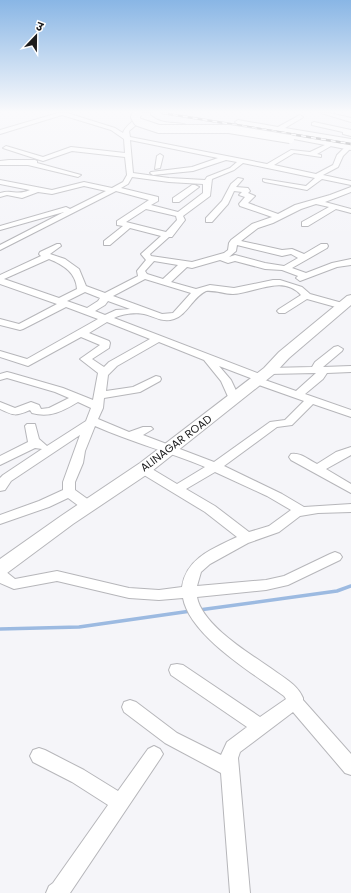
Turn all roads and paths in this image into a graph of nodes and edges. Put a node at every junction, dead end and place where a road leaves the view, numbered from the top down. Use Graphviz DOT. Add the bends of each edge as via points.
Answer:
graph roads {
  1 [pos="128,154"];
  2 [pos="28,155"];
  3 [pos="55,155"];
  4 [pos="213,155"];
  5 [pos="287,155"];
  6 [pos="340,155"];
  7 [pos="160,156"];
  8 [pos="225,157"];
  9 [pos="0,158"];
  10 [pos="43,159"];
  11 [pos="9,160"];
  12 [pos="242,161"];
  13 [pos="0,163"];
  14 [pos="25,163"];
  15 [pos="169,166"];
  16 [pos="268,166"];
  17 [pos="157,168"];
  18 [pos="0,169"];
  19 [pos="131,170"];
  20 [pos="318,177"];
  21 [pos="240,179"];
  22 [pos="169,180"];
  23 [pos="265,180"];
  24 [pos="0,182"];
  25 [pos="207,182"];
  26 [pos="350,184"];
  27 [pos="195,187"];
  28 [pos="158,188"];
  29 [pos="232,189"];
  30 [pos="114,190"];
  31 [pos="38,191"];
  32 [pos="186,194"];
  33 [pos="0,195"];
  34 [pos="203,197"];
  35 [pos="176,200"];
  36 [pos="316,202"];
  37 [pos="351,204"];
  38 [pos="145,206"];
  39 [pos="338,208"];
  40 [pos="76,210"];
  41 [pos="351,211"];
  42 [pos="179,215"];
  43 [pos="279,217"];
  44 [pos="209,220"];
  45 [pos="305,224"];
  46 [pos="129,225"];
  47 [pos="0,228"];
  48 [pos="169,234"];
  49 [pos="234,242"];
  50 [pos="107,243"];
  51 [pos="58,246"];
  52 [pos="0,248"];
  53 [pos="295,252"];
  54 [pos="282,253"];
  55 [pos="49,256"];
  56 [pos="220,257"];
  57 [pos="150,258"];
  58 [pos="305,258"];
  59 [pos="351,262"];
  60 [pos="253,263"];
  61 [pos="185,264"];
  62 [pos="285,269"];
  63 [pos="143,276"];
  64 [pos="307,276"];
  65 [pos="0,281"];
  66 [pos="166,282"];
  67 [pos="293,285"];
  68 [pos="82,288"];
  69 [pos="198,292"];
  70 [pos="106,296"];
  71 [pos="306,296"];
  72 [pos="347,302"];
  73 [pos="62,303"];
  74 [pos="282,311"];
  75 [pos="87,312"];
  76 [pos="142,312"];
  77 [pos="106,319"];
  78 [pos="3,325"];
  79 [pos="81,333"];
  80 [pos="158,339"];
  81 [pos="338,349"];
  82 [pos="0,354"];
  83 [pos="208,358"];
  84 [pos="351,369"];
  85 [pos="319,370"];
  86 [pos="104,372"];
  87 [pos="0,377"];
  88 [pos="262,377"];
  89 [pos="156,379"];
  90 [pos="298,395"];
  91 [pos="77,398"];
  92 [pos="234,399"];
  93 [pos="311,400"];
  94 [pos="98,401"];
  95 [pos="0,405"];
  96 [pos="351,414"];
  97 [pos="91,421"];
  98 [pos="31,426"];
  99 [pos="148,429"];
  100 [pos="133,436"];
  101 [pos="35,443"];
  102 [pos="171,448"];
  103 [pos="50,450"];
  104 [pos="351,451"];
  105 [pos="295,457"];
  106 [pos="0,461"];
  107 [pos="216,466"];
  108 [pos="143,469"];
  109 [pos="318,469"];
  110 [pos="0,487"];
  111 [pos="351,489"];
  112 [pos="177,490"];
  113 [pos="69,492"];
  114 [pos="88,506"];
  115 [pos="351,508"];
  116 [pos="302,512"];
  117 [pos="0,520"];
  118 [pos="248,538"];
  119 [pos="335,557"];
  120 [pos="0,568"];
  121 [pos="0,575"];
  122 [pos="192,604"];
  123 [pos="177,670"];
  124 [pos="294,702"];
  125 [pos="130,707"];
  126 [pos="260,726"];
  127 [pos="154,754"];
  128 [pos="39,756"];
  129 [pos="351,767"];
  130 [pos="230,769"];
  131 [pos="121,803"];
  132 [pos="56,893"];
  133 [pos="240,893"];
  1 -- 19 [label="street"];
  2 -- 10 [label="street"];
  3 -- 10 [label="street"];
  4 -- 8 [label="street"];
  5 -- 16 [label="street"];
  6 -- 20 [label="street" via="336,166"];
  7 -- 17 [label="street"];
  8 -- 12 [label="street"];
  8 -- 17 [label="street" via="193,169 148,171"];
  9 -- 11 [label="street"];
  10 -- 14 [label="street"];
  11 -- 13 [label="street"];
  11 -- 14 [label="street"];
  12 -- 16 [label="street"];
  12 -- 25 [label="street" via="232,169 212,176"];
  14 -- 18 [label="street"];
  14 -- 31 [label="street" via="79,176"];
  15 -- 17 [label="street"];
  16 -- 20 [label="street"];
  19 -- 22 [label="street"];
  19 -- 30 [label="street" via="126,183"];
  20 -- 23 [label="street" via="307,188"];
  20 -- 26 [label="street"];
  21 -- 29 [label="street"];
  22 -- 25 [label="street"];
  22 -- 28 [label="street"];
  24 -- 31 [label="street"];
  25 -- 34 [label="street" via="207,193"];
  26 -- 36 [label="street"];
  27 -- 32 [label="street"];
  29 -- 43 [label="street" via="245,190 243,194 251,196 243,204"];
  29 -- 44 [label="street"];
  30 -- 31 [label="street" via="84,184 52,192"];
  30 -- 38 [label="street" via="155,198"];
  30 -- 40 [label="street"];
  31 -- 33 [label="street" via="22,196 7,193"];
  32 -- 34 [label="street"];
  32 -- 35 [label="street"];
  34 -- 42 [label="street"];
  36 -- 39 [label="street"];
  36 -- 43 [label="street" via="298,207"];
  37 -- 39 [label="street"];
  38 -- 42 [label="street"];
  38 -- 46 [label="street" via="120,223"];
  39 -- 41 [label="street"];
  39 -- 45 [label="street"];
  40 -- 47 [label="street" via="64,209"];
  40 -- 52 [label="street"];
  42 -- 48 [label="street" via="181,220"];
  43 -- 49 [label="street" via="253,228"];
  46 -- 48 [label="street"];
  46 -- 50 [label="street"];
  48 -- 57 [label="street" via="145,254"];
  49 -- 54 [label="street"];
  49 -- 56 [label="street" via="231,253"];
  51 -- 55 [label="street" via="43,253"];
  53 -- 54 [label="street"];
  53 -- 58 [label="street"];
  53 -- 58 [label="street" via="321,248"];
  54 -- 60 [label="street"];
  55 -- 65 [label="street"];
  55 -- 68 [label="street" via="76,271"];
  56 -- 60 [label="street"];
  56 -- 61 [label="street" via="196,264"];
  57 -- 61 [label="street"];
  57 -- 63 [label="street" via="141,271"];
  58 -- 62 [label="street"];
  59 -- 64 [label="street"];
  60 -- 62 [label="street"];
  61 -- 66 [label="street"];
  62 -- 64 [label="street"];
  63 -- 66 [label="street"];
  63 -- 70 [label="street"];
  64 -- 67 [label="street" via="297,279"];
  65 -- 73 [label="street"];
  66 -- 69 [label="street"];
  67 -- 69 [label="street" via="276,281 236,291 209,288"];
  67 -- 71 [label="street"];
  68 -- 70 [label="street"];
  68 -- 73 [label="street"];
  69 -- 76 [label="street" via="171,317 164,318"];
  70 -- 75 [label="street" via="102,303"];
  70 -- 76 [label="street"];
  71 -- 72 [label="street"];
  71 -- 74 [label="street"];
  72 -- 88 [label="main road, ALINAGAR ROAD"];
  73 -- 75 [label="street"];
  73 -- 78 [label="street" via="20,327"];
  75 -- 77 [label="street"];
  76 -- 77 [label="street" via="116,313"];
  77 -- 79 [label="street"];
  77 -- 80 [label="street"];
  79 -- 82 [label="street" via="28,363"];
  79 -- 86 [label="street" via="106,343 85,358"];
  80 -- 83 [label="street"];
  80 -- 86 [label="street" via="112,364"];
  81 -- 85 [label="street" via="319,364"];
  83 -- 88 [label="street"];
  83 -- 92 [label="street" via="226,380"];
  84 -- 85 [label="street"];
  85 -- 88 [label="street"];
  85 -- 90 [label="street" via="319,377"];
  86 -- 94 [label="street"];
  87 -- 91 [label="street" via="7,375"];
  88 -- 90 [label="street"];
  88 -- 92 [label="main road, ALINAGAR ROAD"];
  89 -- 94 [label="street" via="136,390"];
  90 -- 93 [label="street"];
  91 -- 94 [label="street"];
  91 -- 95 [label="street" via="46,413 36,411 31,405 15,412"];
  92 -- 102 [label="main road, ALINAGAR ROAD"];
  93 -- 96 [label="street"];
  93 -- 107 [label="street" via="288,423 274,424"];
  94 -- 97 [label="street"];
  97 -- 100 [label="street" via="127,436"];
  97 -- 103 [label="street"];
  97 -- 113 [label="street" via="69,482"];
  98 -- 101 [label="street"];
  99 -- 100 [label="street"];
  100 -- 102 [label="street"];
  101 -- 103 [label="street"];
  101 -- 106 [label="street"];
  102 -- 107 [label="street"];
  102 -- 108 [label="main road, ALINAGAR ROAD"];
  103 -- 110 [label="street" via="7,478"];
  104 -- 109 [label="street"];
  105 -- 109 [label="street"];
  107 -- 112 [label="street"];
  107 -- 116 [label="street" via="287,501"];
  108 -- 112 [label="street"];
  108 -- 114 [label="main road, ALINAGAR ROAD"];
  109 -- 111 [label="street"];
  112 -- 118 [label="street" via="219,515"];
  113 -- 114 [label="street"];
  113 -- 117 [label="street"];
  114 -- 120 [label="main road, ALINAGAR ROAD"];
  115 -- 116 [label="street"];
  116 -- 118 [label="street" via="290,516 276,528"];
  118 -- 122 [label="street" via="199,564 193,575"];
  119 -- 122 [label="street" via="288,580"];
  121 -- 122 [label="street" via="14,584 57,576"];
  122 -- 124 [label="street" via="218,637 290,691"];
  123 -- 126 [label="street"];
  124 -- 126 [label="street"];
  124 -- 129 [label="street"];
  125 -- 130 [label="street" via="171,738"];
  126 -- 130 [label="street" via="233,747 229,758"];
  127 -- 131 [label="street"];
  128 -- 131 [label="street" via="78,776"];
  130 -- 133 [label="street"];
  131 -- 132 [label="street"];
}
